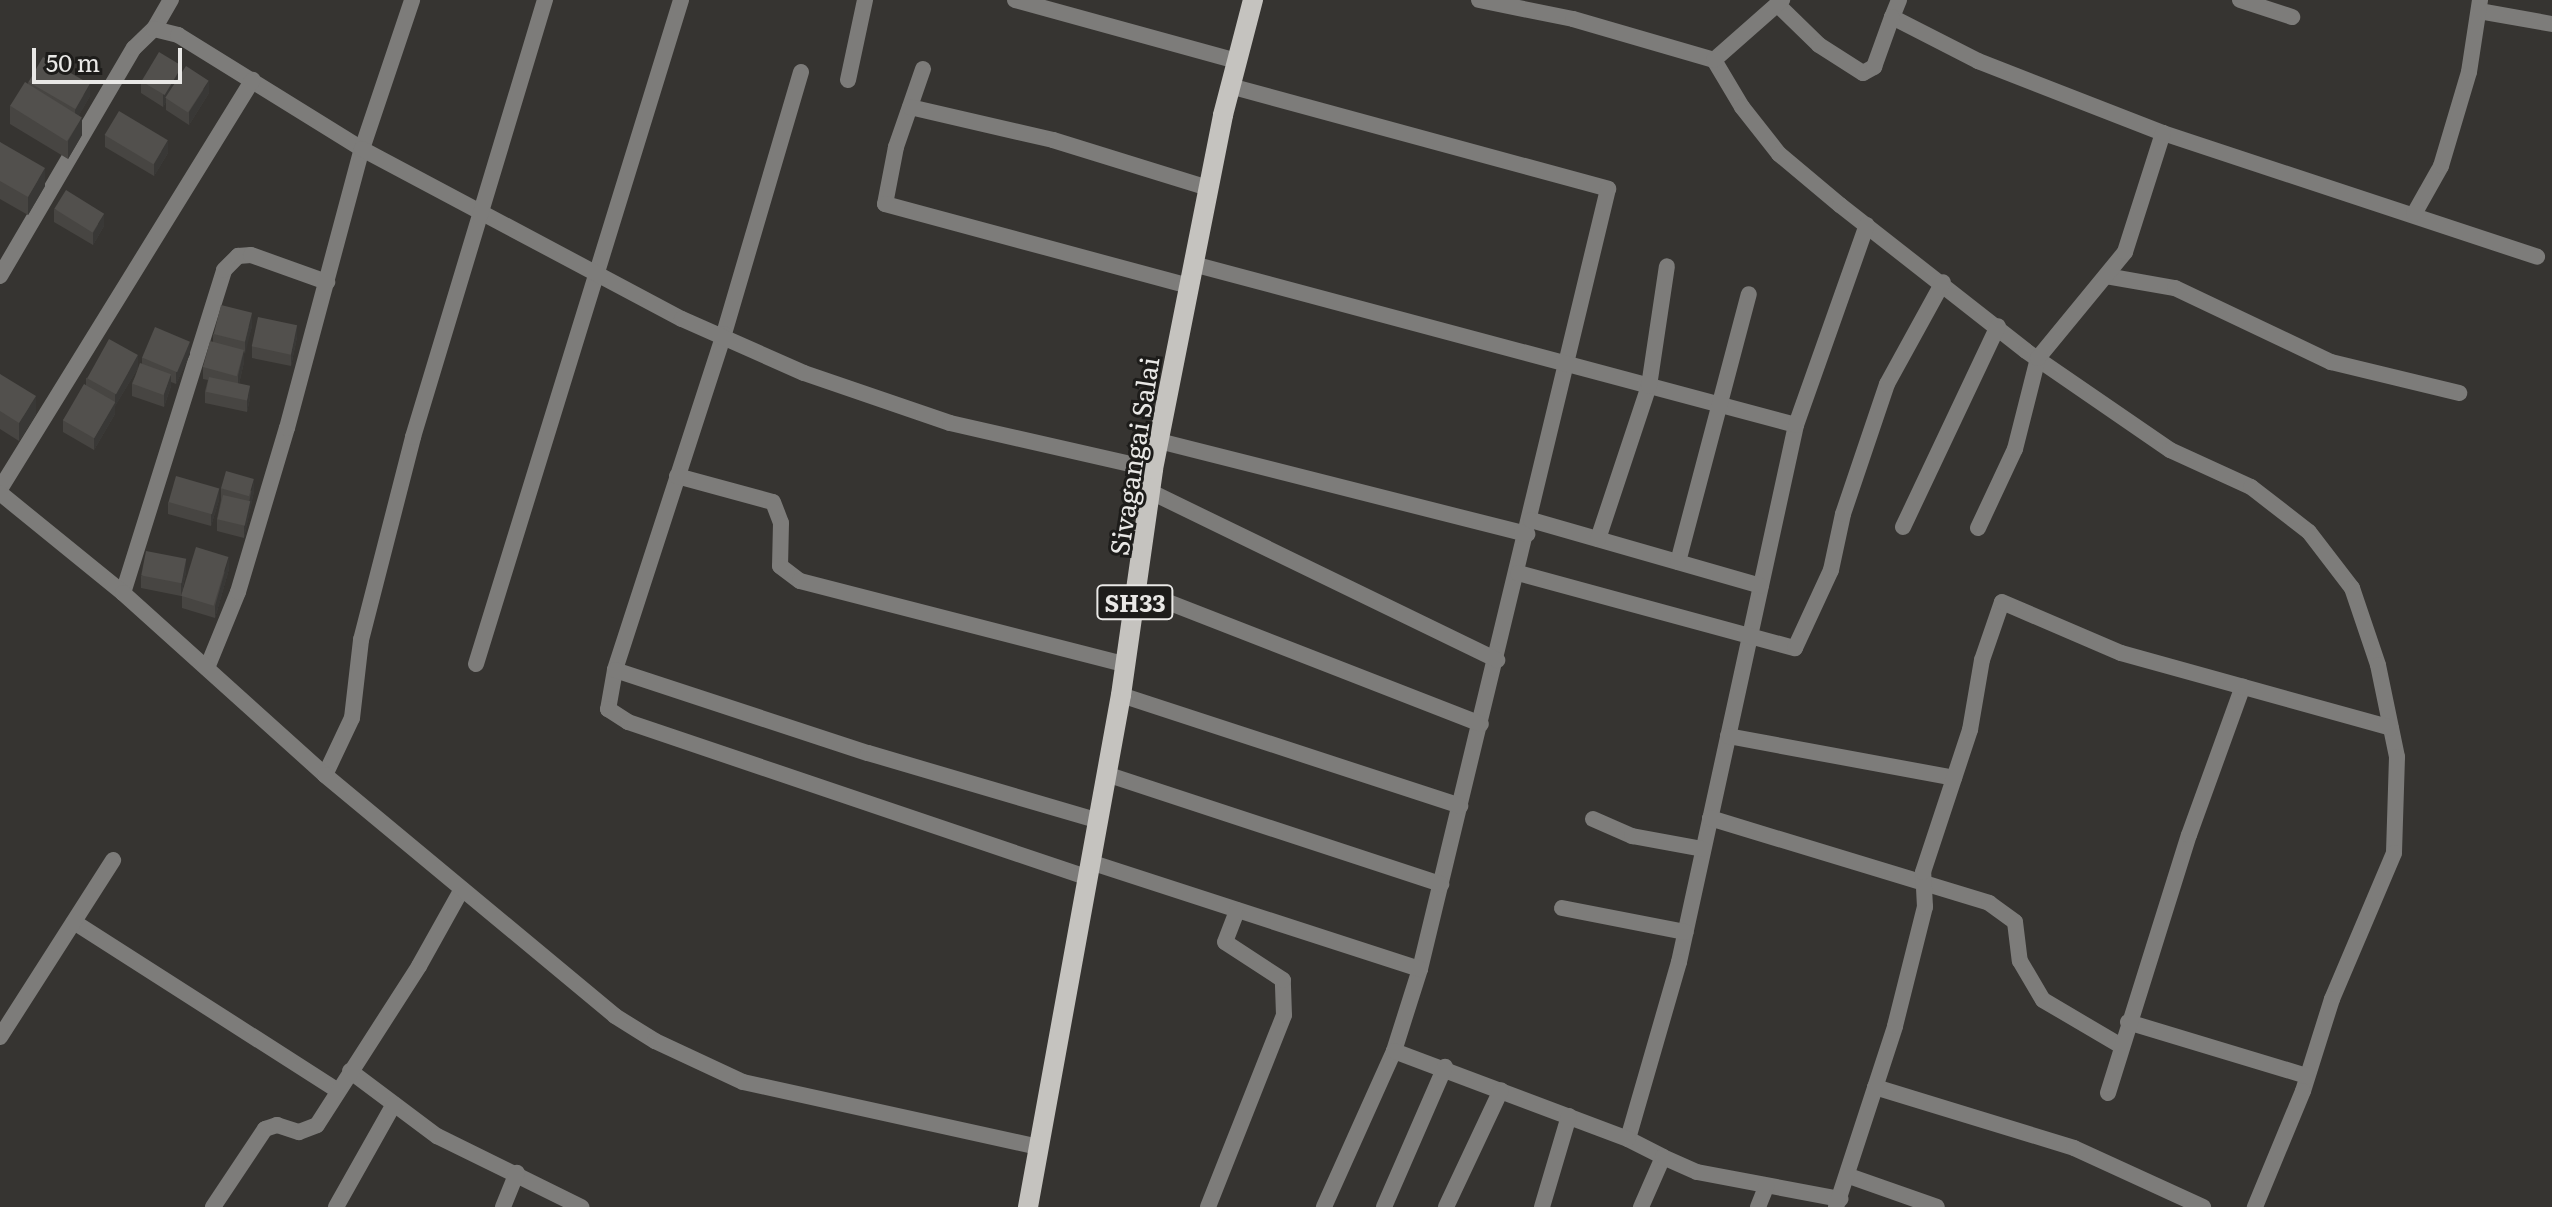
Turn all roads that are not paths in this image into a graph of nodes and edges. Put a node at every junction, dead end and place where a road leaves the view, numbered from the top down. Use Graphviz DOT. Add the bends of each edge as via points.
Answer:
graph roads {
  1 [pos="171,0"];
  2 [pos="412,0"];
  3 [pos="545,0"];
  4 [pos="681,0"];
  5 [pos="865,0"];
  6 [pos="1015,0"];
  7 [pos="1253,0"];
  8 [pos="1479,0"];
  9 [pos="1899,0"];
  10 [pos="2240,0"];
  11 [pos="1780,2"];
  12 [pos="2480,5"];
  13 [pos="1892,17"];
  14 [pos="2292,17"];
  15 [pos="2552,24"];
  16 [pos="154,29"];
  17 [pos="1714,60"];
  18 [pos="1237,61"];
  19 [pos="923,69"];
  20 [pos="801,72"];
  21 [pos="253,80"];
  22 [pos="848,80"];
  23 [pos="1230,86"];
  24 [pos="910,107"];
  25 [pos="2163,133"];
  26 [pos="362,149"];
  27 [pos="1208,188"];
  28 [pos="480,214"];
  29 [pos="2414,214"];
  30 [pos="1867,225"];
  31 [pos="2537,257"];
  32 [pos="1193,264"];
  33 [pos="1667,266"];
  34 [pos="598,273"];
  35 [pos="0,276"];
  36 [pos="2106,276"];
  37 [pos="327,282"];
  38 [pos="1943,282"];
  39 [pos="1189,286"];
  40 [pos="1749,294"];
  41 [pos="1998,326"];
  42 [pos="724,334"];
  43 [pos="2038,358"];
  44 [pos="1569,364"];
  45 [pos="1649,386"];
  46 [pos="2459,393"];
  47 [pos="1721,405"];
  48 [pos="1796,425"];
  49 [pos="1159,441"];
  50 [pos="1153,469"];
  51 [pos="677,476"];
  52 [pos="0,491"];
  53 [pos="1151,492"];
  54 [pos="1529,527"];
  55 [pos="1903,527"];
  56 [pos="1978,528"];
  57 [pos="1598,539"];
  58 [pos="1678,562"];
  59 [pos="1518,573"];
  60 [pos="1761,586"];
  61 [pos="1137,590"];
  62 [pos="123,593"];
  63 [pos="1749,638"];
  64 [pos="1497,660"];
  65 [pos="476,664"];
  66 [pos="1124,664"];
  67 [pos="207,668"];
  68 [pos="615,670"];
  69 [pos="2243,686"];
  70 [pos="1121,695"];
  71 [pos="1481,724"];
  72 [pos="2391,728"];
  73 [pos="1728,736"];
  74 [pos="1106,774"];
  75 [pos="325,775"];
  76 [pos="1954,778"];
  77 [pos="1460,806"];
  78 [pos="1710,818"];
  79 [pos="1593,819"];
  80 [pos="1096,820"];
  81 [pos="1703,849"];
  82 [pos="113,860"];
  83 [pos="1088,870"];
  84 [pos="1924,882"];
  85 [pos="1441,884"];
  86 [pos="462,889"];
  87 [pos="1562,908"];
  88 [pos="1237,910"];
  89 [pos="74,922"];
  90 [pos="1686,932"];
  91 [pos="1420,969"];
  92 [pos="2128,1022"];
  93 [pos="0,1037"];
  94 [pos="2121,1046"];
  95 [pos="1394,1051"];
  96 [pos="1445,1067"];
  97 [pos="350,1071"];
  98 [pos="2307,1076"];
  99 [pos="1875,1087"];
  100 [pos="1501,1090"];
  101 [pos="338,1091"];
  102 [pos="2108,1093"];
  103 [pos="394,1104"];
  104 [pos="1569,1116"];
  105 [pos="1628,1139"];
  106 [pos="1038,1147"];
  107 [pos="1663,1157"];
  108 [pos="517,1173"];
  109 [pos="1849,1176"];
  110 [pos="1766,1187"];
  111 [pos="338,1203"];
  112 [pos="1838,1203"];
  113 [pos="213,1207"];
  114 [pos="356,1207"];
  115 [pos="503,1207"];
  116 [pos="581,1207"];
  117 [pos="1028,1207"];
  118 [pos="1208,1207"];
  119 [pos="1324,1207"];
  120 [pos="1384,1207"];
  121 [pos="1446,1207"];
  122 [pos="1542,1207"];
  123 [pos="1641,1207"];
  124 [pos="1758,1207"];
  125 [pos="1937,1207"];
  126 [pos="2203,1207"];
  127 [pos="2255,1207"];
  1 -- 16 [label="street"];
  2 -- 26 [label="street"];
  3 -- 28 [label="street"];
  4 -- 34 [label="street"];
  5 -- 22 [label="street"];
  6 -- 18 [label="street"];
  7 -- 18 [label="main road, Sivagangai Salai / SH33"];
  8 -- 17 [label="street" via="1573,19"];
  9 -- 13 [label="street"];
  10 -- 14 [label="street"];
  11 -- 13 [label="street" via="1819,45 1863,73 1874,67"];
  11 -- 17 [label="street"];
  12 -- 15 [label="street"];
  12 -- 29 [label="street" via="2469,72 2441,166"];
  13 -- 25 [label="street" via="1978,61"];
  16 -- 21 [label="street" via="178,35"];
  16 -- 35 [label="street" via="134,48"];
  17 -- 30 [label="street" via="1779,154"];
  18 -- 23 [label="main road, Sivagangai Salai / SH33"];
  19 -- 24 [label="street"];
  20 -- 42 [label="street"];
  21 -- 26 [label="street"];
  21 -- 52 [label="street"];
  23 -- 27 [label="main road, Sivagangai Salai / SH33"];
  23 -- 44 [label="street" via="1608,189"];
  24 -- 27 [label="street" via="1053,140"];
  24 -- 39 [label="street" via="885,204"];
  25 -- 29 [label="street"];
  25 -- 36 [label="street" via="2125,252"];
  26 -- 28 [label="street"];
  26 -- 37 [label="street"];
  27 -- 32 [label="main road, Sivagangai Salai / SH33"];
  28 -- 34 [label="street"];
  28 -- 75 [label="street" via="413,437 361,640 352,718"];
  29 -- 31 [label="street"];
  30 -- 38 [label="street"];
  30 -- 48 [label="street"];
  32 -- 39 [label="main road, Sivagangai Salai / SH33"];
  32 -- 44 [label="street"];
  33 -- 45 [label="street"];
  34 -- 42 [label="street" via="682,319"];
  34 -- 65 [label="street"];
  36 -- 43 [label="street"];
  36 -- 46 [label="street" via="2175,288 2331,362"];
  37 -- 62 [label="street" via="251,255 238,256 224,270"];
  37 -- 67 [label="street" via="238,592"];
  38 -- 41 [label="street"];
  38 -- 63 [label="street" via="1887,384 1843,514 1831,570 1795,648"];
  39 -- 49 [label="main road, Sivagangai Salai / SH33"];
  40 -- 47 [label="street"];
  41 -- 43 [label="street"];
  41 -- 55 [label="street"];
  42 -- 50 [label="street" via="804,373 950,423"];
  42 -- 51 [label="street"];
  43 -- 56 [label="street" via="2015,449"];
  43 -- 72 [label="street" via="2170,450 2251,487 2309,532 2352,588 2378,665"];
  44 -- 45 [label="street"];
  44 -- 54 [label="street"];
  45 -- 47 [label="street"];
  45 -- 57 [label="street"];
  47 -- 48 [label="street"];
  47 -- 58 [label="street"];
  48 -- 60 [label="street"];
  49 -- 50 [label="main road, Sivagangai Salai / SH33"];
  49 -- 54 [label="street"];
  50 -- 53 [label="main road, Sivagangai Salai / SH33"];
  51 -- 66 [label="street" via="773,502 779,509 780,566 800,581"];
  51 -- 68 [label="street"];
  52 -- 62 [label="street"];
  53 -- 61 [label="main road, Sivagangai Salai / SH33"];
  53 -- 64 [label="street"];
  54 -- 57 [label="street"];
  54 -- 59 [label="street"];
  57 -- 58 [label="street"];
  58 -- 60 [label="street"];
  59 -- 63 [label="street"];
  59 -- 64 [label="street"];
  60 -- 63 [label="street"];
  61 -- 66 [label="main road, Sivagangai Salai / SH33"];
  61 -- 71 [label="street"];
  62 -- 67 [label="street"];
  63 -- 73 [label="street"];
  64 -- 71 [label="street"];
  66 -- 70 [label="main road, Sivagangai Salai / SH33"];
  67 -- 75 [label="street"];
  68 -- 80 [label="street"];
  68 -- 83 [label="street" via="608,709 628,722"];
  69 -- 72 [label="street"];
  69 -- 76 [label="street" via="2121,653 2002,602"];
  69 -- 92 [label="street"];
  70 -- 74 [label="main road, Sivagangai Salai / SH33"];
  70 -- 77 [label="street"];
  71 -- 77 [label="street"];
  72 -- 98 [label="street" via="2397,757 2394,853 2332,999"];
  73 -- 76 [label="street"];
  73 -- 78 [label="street"];
  74 -- 80 [label="main road, Sivagangai Salai / SH33"];
  74 -- 85 [label="street"];
  75 -- 86 [label="street"];
  76 -- 84 [label="street"];
  77 -- 85 [label="street"];
  78 -- 81 [label="street"];
  78 -- 84 [label="street"];
  79 -- 81 [label="street" via="1632,836"];
  80 -- 83 [label="main road, Sivagangai Salai / SH33"];
  81 -- 90 [label="street"];
  82 -- 89 [label="street"];
  83 -- 88 [label="street"];
  83 -- 106 [label="main road, Sivagangai Salai / SH33"];
  84 -- 94 [label="street" via="1989,903 2015,922 2020,961 2043,1000"];
  84 -- 99 [label="street" via="1925,907"];
  85 -- 91 [label="street"];
  86 -- 97 [label="street" via="425,957"];
  86 -- 106 [label="street" via="615,1016 701,1065 743,1082"];
  87 -- 90 [label="street"];
  88 -- 91 [label="street"];
  88 -- 118 [label="street" via="1225,942 1283,980 1284,1015"];
  89 -- 93 [label="street"];
  89 -- 101 [label="street"];
  90 -- 105 [label="street"];
  91 -- 95 [label="street"];
  92 -- 94 [label="street"];
  92 -- 98 [label="street"];
  94 -- 102 [label="street"];
  95 -- 96 [label="street"];
  95 -- 119 [label="street"];
  96 -- 100 [label="street"];
  96 -- 120 [label="street"];
  97 -- 101 [label="street"];
  97 -- 103 [label="street"];
  98 -- 127 [label="street"];
  99 -- 109 [label="street"];
  99 -- 126 [label="street" via="2074,1148"];
  100 -- 104 [label="street"];
  100 -- 121 [label="street"];
  101 -- 113 [label="street" via="310,1131 277,1125 259,1135"];
  103 -- 108 [label="street" via="437,1136"];
  103 -- 111 [label="street"];
  104 -- 105 [label="street"];
  104 -- 122 [label="street"];
  105 -- 107 [label="street"];
  106 -- 117 [label="main road, Sivagangai Salai / SH33"];
  107 -- 110 [label="street" via="1697,1172"];
  107 -- 123 [label="street"];
  108 -- 115 [label="street"];
  108 -- 116 [label="street"];
  109 -- 112 [label="street"];
  109 -- 125 [label="street"];
  110 -- 112 [label="street"];
  110 -- 124 [label="street"];
  111 -- 114 [label="street"];
}
